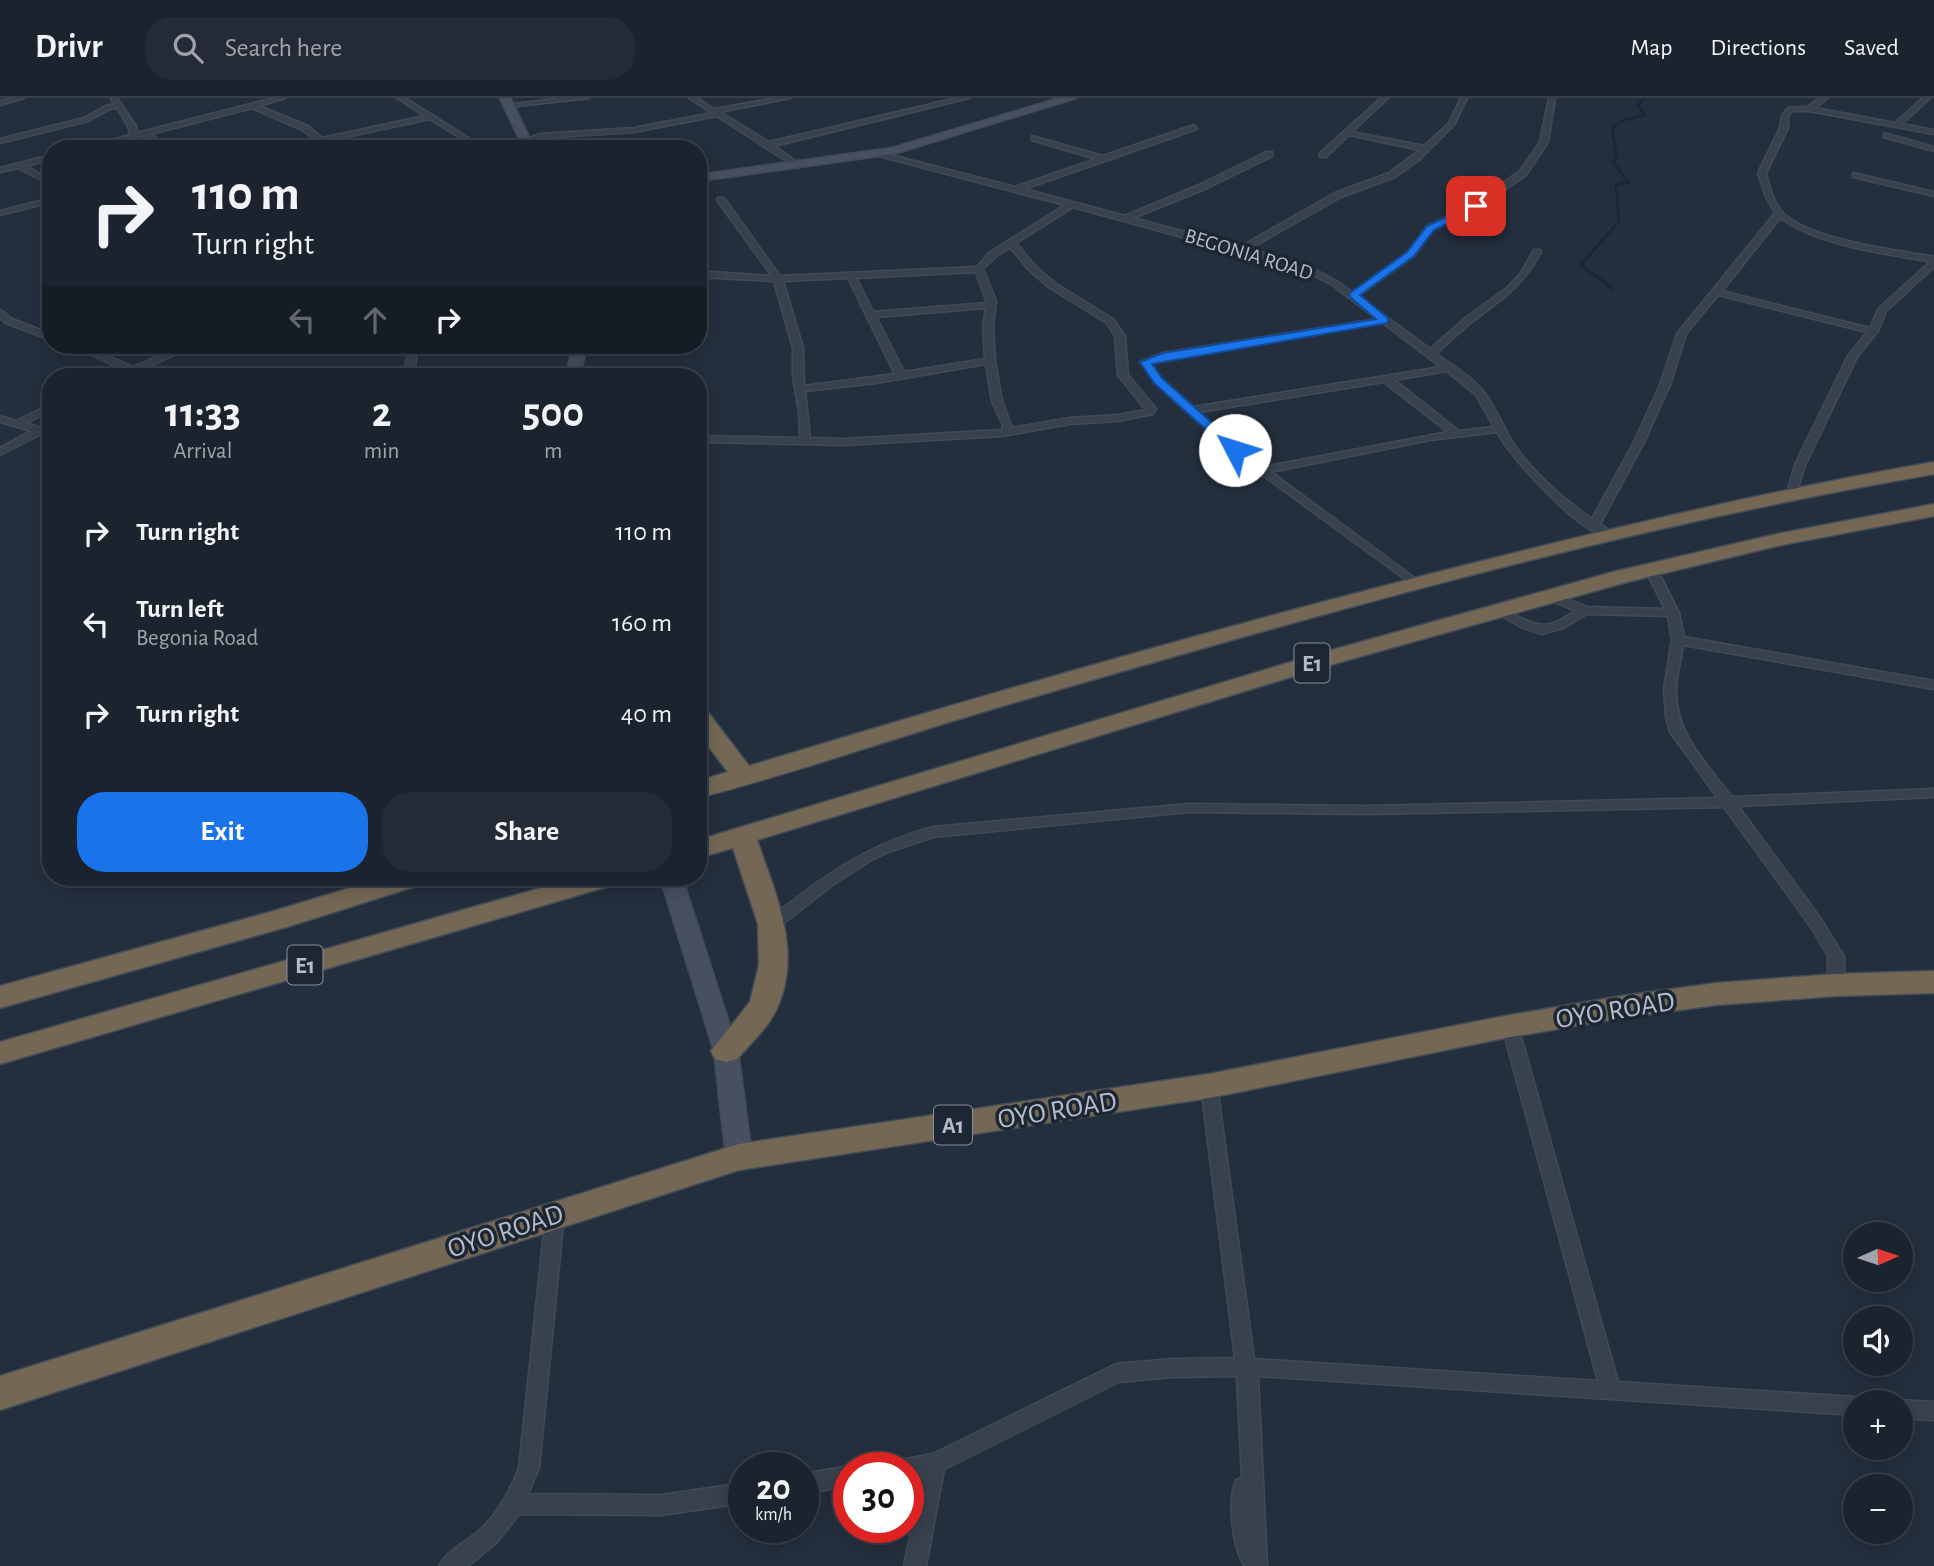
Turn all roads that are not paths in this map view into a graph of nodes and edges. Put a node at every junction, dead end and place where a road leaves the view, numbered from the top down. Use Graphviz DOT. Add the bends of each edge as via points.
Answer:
graph roads {
  1 [pos="21,98"];
  2 [pos="113,98"];
  3 [pos="282,98"];
  4 [pos="400,98"];
  5 [pos="586,98"];
  6 [pos="692,98"];
  7 [pos="787,98"];
  8 [pos="966,98"];
  9 [pos="1071,98"];
  10 [pos="1385,98"];
  11 [pos="1464,98"];
  12 [pos="1552,98"];
  13 [pos="1824,98"];
  14 [pos="1927,98"];
  15 [pos="507,102"];
  16 [pos="0,103"];
  17 [pos="119,106"];
  18 [pos="254,106"];
  19 [pos="1809,109"];
  20 [pos="716,113"];
  21 [pos="431,117"];
  22 [pos="132,125"];
  23 [pos="1896,126"];
  24 [pos="1195,127"];
  25 [pos="150,132"];
  26 [pos="1934,132"];
  27 [pos="1348,133"];
  28 [pos="134,135"];
  29 [pos="1887,135"];
  30 [pos="1035,138"];
  31 [pos="116,140"];
  32 [pos="158,140"];
  33 [pos="322,140"];
  34 [pos="468,140"];
  35 [pos="526,140"];
  36 [pos="535,140"];
  37 [pos="0,141"];
  38 [pos="767,145"];
  39 [pos="1426,149"];
  40 [pos="1934,149"];
  41 [pos="878,153"];
  42 [pos="1269,154"];
  43 [pos="1323,155"];
  44 [pos="42,159"];
  45 [pos="1105,159"];
  46 [pos="19,165"];
  47 [pos="797,166"];
  48 [pos="0,170"];
  49 [pos="1856,175"];
  50 [pos="707,177"];
  51 [pos="42,178"];
  52 [pos="1014,190"];
  53 [pos="1934,194"];
  54 [pos="721,200"];
  55 [pos="42,202"];
  56 [pos="1071,205"];
  57 [pos="0,213"];
  58 [pos="1779,214"];
  59 [pos="1127,218"];
  60 [pos="1012,244"];
  61 [pos="1242,249"];
  62 [pos="1537,252"];
  63 [pos="1934,261"];
  64 [pos="979,269"];
  65 [pos="707,275"];
  66 [pos="851,276"];
  67 [pos="778,279"];
  68 [pos="1716,292"];
  69 [pos="1353,295"];
  70 [pos="992,305"];
  71 [pos="0,313"];
  72 [pos="869,315"];
  73 [pos="1385,320"];
  74 [pos="4,323"];
  75 [pos="42,327"];
  76 [pos="31,330"];
  77 [pos="1873,331"];
  78 [pos="42,334"];
  79 [pos="1431,353"];
  80 [pos="98,354"];
  81 [pos="170,354"];
  82 [pos="990,361"];
  83 [pos="129,368"];
  84 [pos="138,368"];
  85 [pos="1449,368"];
  86 [pos="901,376"];
  87 [pos="1387,379"];
  88 [pos="800,389"];
  89 [pos="42,411"];
  90 [pos="1189,411"];
  91 [pos="0,419"];
  92 [pos="16,424"];
  93 [pos="1500,429"];
  94 [pos="39,430"];
  95 [pos="42,431"];
  96 [pos="1007,431"];
  97 [pos="1456,433"];
  98 [pos="707,439"];
  99 [pos="805,440"];
  100 [pos="0,452"];
  101 [pos="1934,468"];
  102 [pos="1263,470"];
  103 [pos="1793,494"];
  104 [pos="1934,510"];
  105 [pos="1601,530"];
  106 [pos="1651,569"];
  107 [pos="1416,584"];
  108 [pos="1552,597"];
  109 [pos="1585,610"];
  110 [pos="1499,611"];
  111 [pos="1673,613"];
  112 [pos="1678,640"];
  113 [pos="1934,685"];
  114 [pos="707,728"];
  115 [pos="744,776"];
  116 [pos="707,787"];
  117 [pos="1934,793"];
  118 [pos="1729,802"];
  119 [pos="742,835"];
  120 [pos="707,846"];
  121 [pos="387,886"];
  122 [pos="579,886"];
  123 [pos="674,886"];
  124 [pos="772,924"];
  125 [pos="1934,982"];
  126 [pos="1836,985"];
  127 [pos="0,997"];
  128 [pos="1510,1026"];
  129 [pos="726,1051"];
  130 [pos="0,1053"];
  131 [pos="1209,1086"];
  132 [pos="739,1157"];
  133 [pos="555,1214"];
  134 [pos="1248,1367"];
  135 [pos="1611,1392"];
  136 [pos="0,1393"];
  137 [pos="1843,1405"];
  138 [pos="1913,1410"];
  139 [pos="1934,1411"];
  140 [pos="936,1463"];
  141 [pos="924,1465"];
  142 [pos="728,1495"];
  143 [pos="515,1504"];
  144 [pos="450,1566"];
  145 [pos="915,1566"];
  146 [pos="1250,1566"];
  147 [pos="1256,1566"];
  1 -- 16 [label="street"];
  2 -- 17 [label="street"];
  3 -- 18 [label="street"];
  4 -- 21 [label="street"];
  5 -- 15 [label="street"];
  6 -- 20 [label="street"];
  7 -- 20 [label="street"];
  8 -- 38 [label="street"];
  9 -- 41 [label="street"];
  10 -- 27 [label="street"];
  11 -- 39 [label="street" via="1452,124"];
  12 -- 69 [label="street" via="1544,142 1523,173 1476,206 1430,228 1411,254"];
  13 -- 19 [label="street"];
  14 -- 23 [label="street"];
  15 -- 35 [label="street"];
  17 -- 22 [label="street"];
  17 -- 37 [label="street" via="86,120"];
  18 -- 25 [label="street"];
  18 -- 33 [label="street" via="288,118"];
  19 -- 23 [label="street"];
  19 -- 58 [label="street" via="1790,109 1762,173"];
  20 -- 36 [label="street" via="647,128"];
  20 -- 38 [label="street"];
  21 -- 33 [label="street"];
  21 -- 34 [label="street"];
  22 -- 25 [label="street"];
  22 -- 28 [label="street"];
  23 -- 26 [label="street"];
  24 -- 45 [label="street"];
  25 -- 28 [label="street"];
  25 -- 32 [label="street"];
  27 -- 39 [label="street"];
  27 -- 43 [label="street"];
  28 -- 31 [label="street"];
  29 -- 40 [label="street"];
  30 -- 45 [label="street"];
  38 -- 47 [label="street"];
  39 -- 61 [label="street" via="1392,175 1338,195"];
  41 -- 47 [label="street"];
  41 -- 52 [label="street, BEGONIA ROAD"];
  42 -- 59 [label="street"];
  44 -- 46 [label="street"];
  45 -- 52 [label="street"];
  46 -- 48 [label="street"];
  46 -- 51 [label="street"];
  47 -- 50 [label="street"];
  49 -- 53 [label="street"];
  52 -- 56 [label="street, BEGONIA ROAD"];
  54 -- 67 [label="street"];
  55 -- 57 [label="street"];
  56 -- 59 [label="street, BEGONIA ROAD"];
  56 -- 60 [label="street"];
  58 -- 63 [label="street" via="1812,231"];
  58 -- 68 [label="street"];
  59 -- 61 [label="street, BEGONIA ROAD"];
  60 -- 64 [label="street"];
  60 -- 96 [label="street" via="1054,286 1110,321 1120,337 1123,375 1151,409 1144,415"];
  61 -- 69 [label="street, BEGONIA ROAD" via="1295,264"];
  62 -- 79 [label="street" via="1515,286"];
  63 -- 77 [label="street" via="1882,310"];
  64 -- 66 [label="street"];
  64 -- 70 [label="street"];
  65 -- 67 [label="street"];
  66 -- 67 [label="street"];
  66 -- 72 [label="street"];
  67 -- 88 [label="street" via="798,348"];
  68 -- 77 [label="street"];
  68 -- 105 [label="street" via="1682,334 1665,385"];
  69 -- 73 [label="street, BEGONIA ROAD"];
  70 -- 72 [label="street"];
  70 -- 82 [label="street"];
  71 -- 74 [label="street"];
  72 -- 86 [label="street"];
  73 -- 79 [label="street, BEGONIA ROAD"];
  73 -- 90 [label="street" via="1147,361 1158,381"];
  74 -- 76 [label="street"];
  75 -- 76 [label="street"];
  76 -- 78 [label="street"];
  77 -- 103 [label="street" via="1853,356 1831,398 1800,465"];
  79 -- 85 [label="street, BEGONIA ROAD"];
  80 -- 83 [label="street"];
  81 -- 84 [label="street"];
  82 -- 86 [label="street"];
  82 -- 96 [label="street"];
  85 -- 87 [label="street"];
  85 -- 93 [label="street, BEGONIA ROAD" via="1483,396"];
  86 -- 88 [label="street"];
  87 -- 90 [label="street"];
  87 -- 97 [label="street"];
  88 -- 99 [label="street"];
  89 -- 92 [label="street"];
  90 -- 102 [label="street"];
  91 -- 92 [label="street"];
  92 -- 94 [label="street"];
  93 -- 97 [label="street"];
  93 -- 105 [label="street, BEGONIA ROAD" via="1526,469"];
  94 -- 95 [label="street"];
  94 -- 100 [label="street"];
  96 -- 99 [label="street" via="844,442"];
  97 -- 102 [label="street"];
  98 -- 99 [label="street"];
  101 -- 103 [label="highway, E1"];
  102 -- 107 [label="street"];
  103 -- 105 [label="highway, E1"];
  104 -- 106 [label="highway, E1"];
  105 -- 107 [label="highway, E1"];
  106 -- 108 [label="highway, E1"];
  106 -- 111 [label="street"];
  107 -- 115 [label="highway, E1"];
  108 -- 109 [label="street"];
  108 -- 110 [label="highway, E1"];
  109 -- 110 [label="street" via="1552,631 1534,629"];
  109 -- 111 [label="street"];
  110 -- 119 [label="highway, E1"];
  111 -- 112 [label="street"];
  112 -- 113 [label="street"];
  112 -- 118 [label="street" via="1670,689 1672,717 1677,732"];
  114 -- 115 [label="highway"];
  115 -- 116 [label="highway, E1"];
  117 -- 118 [label="street"];
  118 -- 124 [label="street" via="1367,810 1188,808 933,832 876,850"];
  118 -- 126 [label="street" via="1836,957"];
  119 -- 120 [label="highway, E1"];
  119 -- 124 [label="highway"];
  121 -- 127 [label="highway, E1"];
  122 -- 130 [label="highway, E1"];
  123 -- 129 [label="street"];
  124 -- 129 [label="highway" via="773,965 765,1006"];
  125 -- 126 [label="highway, OYO ROAD / A1"];
  126 -- 128 [label="highway, OYO ROAD / A1" via="1716,994"];
  128 -- 131 [label="highway, OYO ROAD / A1"];
  128 -- 135 [label="street"];
  129 -- 132 [label="street"];
  131 -- 132 [label="highway, OYO ROAD / A1"];
  131 -- 134 [label="street"];
  132 -- 133 [label="highway, OYO ROAD / A1"];
  133 -- 136 [label="highway, OYO ROAD / A1"];
  133 -- 143 [label="street" via="529,1468"];
  134 -- 135 [label="street"];
  134 -- 140 [label="street" via="1116,1373"];
  134 -- 146 [label="street" via="1243,1482"];
  134 -- 147 [label="street"];
  135 -- 137 [label="street"];
  138 -- 139 [label="street"];
  140 -- 141 [label="street"];
  140 -- 145 [label="street"];
  142 -- 143 [label="street" via="661,1505"];
  143 -- 144 [label="street" via="484,1544"];
}
